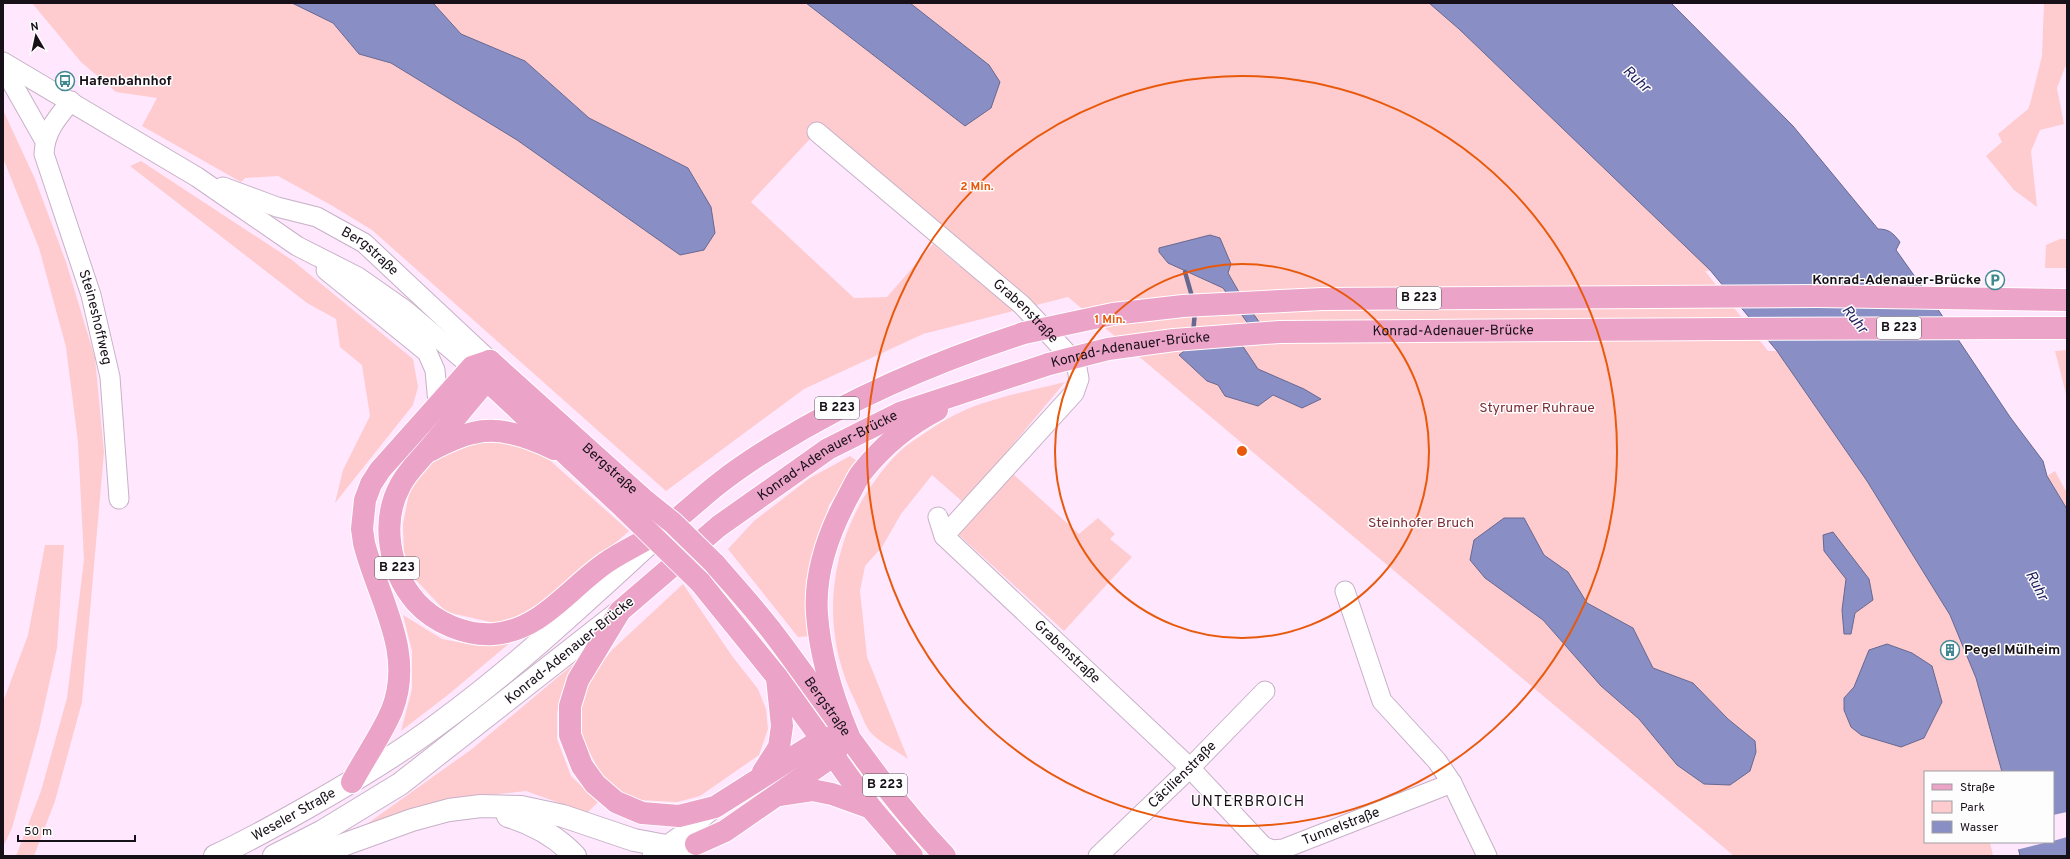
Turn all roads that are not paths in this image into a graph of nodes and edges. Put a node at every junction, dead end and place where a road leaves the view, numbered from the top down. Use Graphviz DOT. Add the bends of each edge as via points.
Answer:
graph roads {
  1 [pos="3,62"];
  2 [pos="3,67"];
  3 [pos="71,101"];
  4 [pos="818,132"];
  5 [pos="45,142"];
  6 [pos="197,177"];
  7 [pos="297,246"];
  8 [pos="2067,300"];
  9 [pos="2067,328"];
  10 [pos="483,369"];
  11 [pos="996,380"];
  12 [pos="438,404"];
  13 [pos="426,452"];
  14 [pos="570,457"];
  15 [pos="119,498"];
  16 [pos="634,504"];
  17 [pos="938,517"];
  18 [pos="672,523"];
  19 [pos="944,536"];
  20 [pos="1346,591"];
  21 [pos="620,611"];
  22 [pos="777,677"];
  23 [pos="1265,691"];
  24 [pos="848,734"];
  25 [pos="827,747"];
  26 [pos="1190,768"];
  27 [pos="760,777"];
  28 [pos="352,782"];
  29 [pos="1452,783"];
  30 [pos="774,796"];
  31 [pos="481,806"];
  32 [pos="715,807"];
  33 [pos="871,808"];
  34 [pos="674,851"];
  35 [pos="215,856"];
  36 [pos="274,856"];
  37 [pos="312,856"];
  38 [pos="575,856"];
  39 [pos="912,856"];
  40 [pos="945,856"];
  41 [pos="1098,856"];
  42 [pos="1487,856"];
  1 -- 3 [label="street, Bergstraße"];
  2 -- 5 [label="street, Steineshoffweg"];
  3 -- 5 [label="street, Steineshoffweg" via="51,125"];
  3 -- 6 [label="street, Bergstraße"];
  4 -- 19 [label="street, Grabenstraße" via="1022,305 1076,363 1080,379 1074,393"];
  5 -- 15 [label="street, Steineshoffweg" via="44,154 91,295 110,377"];
  6 -- 7 [label="street, Bergstraße"];
  6 -- 10 [label="street, Bergstraße" via="277,207 317,217 364,243"];
  7 -- 10 [label="street, Bergstraße" via="358,277"];
  7 -- 12 [label="street" via="427,352 435,370"];
  8 -- 18 [label="main road, Konrad-Adenauer-Brücke / B 223, bridge" via="1817,296 1322,298 1184,306 1113,314 1024,333 975,348 904,376 838,408 775,445"];
  9 -- 11 [label="main road, Konrad-Adenauer-Brücke / B 223, bridge" via="1278,332 1174,340 1115,348"];
  10 -- 12 [label="main road"];
  10 -- 13 [label="main road"];
  10 -- 14 [label="main road, Bergstraße / B 223"];
  10 -- 16 [label="main road, Bergstraße"];
  11 -- 21 [label="main road, Konrad-Adenauer-Brücke / B 223" via="900,413 828,449 719,526"];
  11 -- 24 [label="main road, B 223" via="921,418 890,443 862,472 837,518 827,543 820,574 817,613 822,652 832,694"];
  12 -- 28 [label="main road" via="380,470 371,484 366,500 362,529 364,543 394,628 400,669 392,709 384,728 368,751"];
  13 -- 14 [label="main road, B 223" via="474,432 501,431 537,441"];
  13 -- 18 [label="main road, B 223" via="399,486 390,524 391,547 395,564 410,594 423,609 455,628 495,634 517,628 543,616 606,563"];
  14 -- 16 [label="main road, Bergstraße / B 223"];
  16 -- 22 [label="main road, Bergstraße / B 223, bridge"];
  16 -- 24 [label="main road, Bergstraße, bridge" via="673,523 714,563 770,629"];
  17 -- 19 [label="street, Grabenstraße"];
  18 -- 28 [label="main road, Konrad-Adenauer-Brücke" via="568,618 483,690 440,723"];
  19 -- 26 [label="street, Grabenstraße"];
  20 -- 29 [label="street" via="1382,701 1437,761"];
  21 -- 32 [label="main road" via="578,680 570,706 570,735 582,766 595,784 616,802 642,813 679,816"];
  21 -- 36 [label="main road, Konrad-Adenauer-Brücke" via="400,784 323,831"];
  22 -- 25 [label="main road, Bergstraße / B 223"];
  22 -- 27 [label="main road" via="782,726 779,746"];
  23 -- 26 [label="street, Cäcilienstraße"];
  24 -- 25 [label="main road"];
  24 -- 40 [label="main road, Bergstraße / B 223" via="878,776"];
  25 -- 27 [label="main road"];
  25 -- 30 [label="main road"];
  25 -- 33 [label="main road, Bergstraße / B 223"];
  26 -- 29 [label="street, Tunnelstraße" via="1263,846 1272,850 1283,849"];
  26 -- 41 [label="street, Cäcilienstraße"];
  27 -- 32 [label="main road"];
  28 -- 35 [label="main road, Weseler Straße" via="246,842"];
  29 -- 42 [label="street"];
  30 -- 33 [label="main road" via="812,790 832,794"];
  30 -- 34 [label="main road" via="725,831"];
  31 -- 34 [label="main road" via="521,807 563,816"];
  31 -- 37 [label="main road" via="449,810 412,820"];
  31 -- 38 [label="main road" via="533,824"];
  32 -- 34 [label="street"];
  33 -- 39 [label="main road, Bergstraße / B 223"];
}
